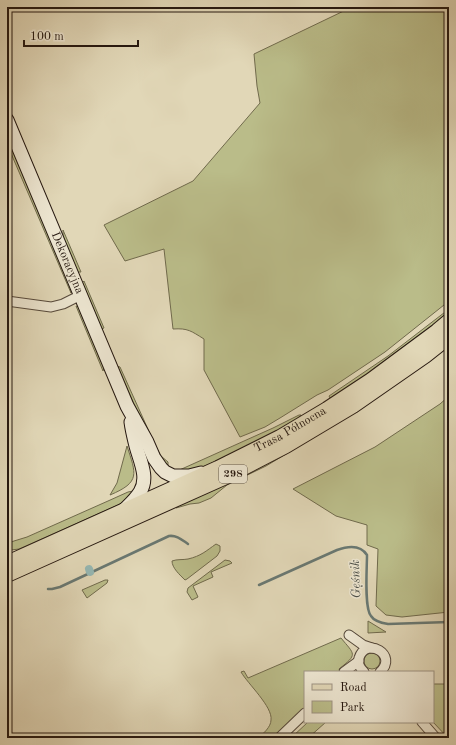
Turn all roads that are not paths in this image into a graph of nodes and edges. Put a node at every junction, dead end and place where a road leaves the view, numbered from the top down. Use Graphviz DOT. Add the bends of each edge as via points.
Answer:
graph roads {
  1 [pos="7,120"];
  2 [pos="81,296"];
  3 [pos="7,301"];
  4 [pos="449,321"];
  5 [pos="449,337"];
  6 [pos="127,406"];
  7 [pos="218,468"];
  8 [pos="123,511"];
  9 [pos="7,563"];
  10 [pos="7,575"];
  11 [pos="372,648"];
  12 [pos="359,659"];
  13 [pos="384,670"];
  14 [pos="345,671"];
  15 [pos="363,671"];
  16 [pos="304,714"];
  17 [pos="423,723"];
  18 [pos="279,738"];
  19 [pos="436,738"];
  1 -- 2 [label="street, Dekoracyjna"];
  2 -- 3 [label="street" via="50,308"];
  2 -- 6 [label="street, Dekoracyjna"];
  4 -- 7 [label="main road, Trasa Północna / 298" via="371,380 327,409 280,437"];
  5 -- 10 [label="main road, Trasa Północna / 298" via="353,406 286,446 228,476"];
  6 -- 7 [label="street, Dekoracyjna" via="154,458 165,472 174,476 189,476"];
  6 -- 8 [label="street, Dekoracyjna" via="142,463 144,483 140,492"];
  7 -- 8 [label="main road, Trasa Północna / 298"];
  8 -- 9 [label="main road, Trasa Północna / 298"];
  11 -- 12 [label="street" via="364,650"];
  11 -- 12 [label="street" via="349,635"];
  11 -- 13 [label="street" via="380,650 385,657"];
  12 -- 14 [label="street"];
  12 -- 15 [label="street"];
  16 -- 18 [label="street"];
  17 -- 19 [label="street"];
}
